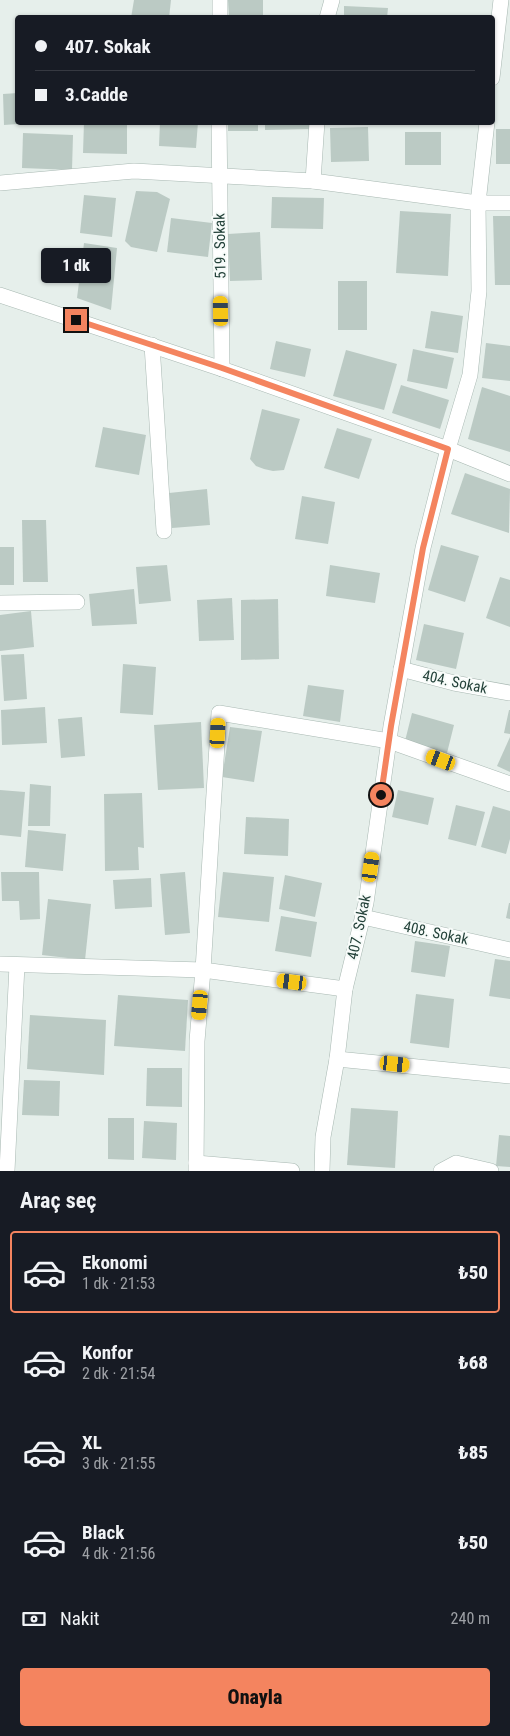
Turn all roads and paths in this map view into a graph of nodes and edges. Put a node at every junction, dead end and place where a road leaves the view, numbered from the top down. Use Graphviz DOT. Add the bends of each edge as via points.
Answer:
graph roads {
  1 [pos="220,0"];
  2 [pos="332,0"];
  3 [pos="501,0"];
  4 [pos="220,15"];
  5 [pos="328,15"];
  6 [pos="495,52"];
  7 [pos="220,125"];
  8 [pos="317,125"];
  9 [pos="488,125"];
  10 [pos="219,176"];
  11 [pos="313,182"];
  12 [pos="0,183"];
  13 [pos="510,202"];
  14 [pos="478,203"];
  15 [pos="0,295"];
  16 [pos="152,345"];
  17 [pos="222,368"];
  18 [pos="448,449"];
  19 [pos="510,474"];
  20 [pos="164,531"];
  21 [pos="77,602"];
  22 [pos="0,603"];
  23 [pos="401,670"];
  24 [pos="510,694"];
  25 [pos="389,741"];
  26 [pos="510,784"];
  27 [pos="363,917"];
  28 [pos="510,950"];
  29 [pos="0,964"];
  30 [pos="17,965"];
  31 [pos="204,970"];
  32 [pos="346,989"];
  33 [pos="337,1059"];
  34 [pos="510,1076"];
  35 [pos="196,1167"];
  36 [pos="7,1171"];
  37 [pos="292,1171"];
  38 [pos="322,1171"];
  39 [pos="441,1171"];
  40 [pos="491,1171"];
  1 -- 4 [label="street"];
  2 -- 5 [label="street"];
  3 -- 6 [label="street"];
  7 -- 10 [label="street, 519. Sokak"];
  8 -- 11 [label="street"];
  9 -- 14 [label="street, 407. Sokak"];
  10 -- 11 [label="street"];
  10 -- 12 [label="street" via="134,171"];
  10 -- 17 [label="street, 519. Sokak"];
  11 -- 14 [label="street"];
  13 -- 14 [label="street"];
  14 -- 18 [label="street, 407. Sokak" via="478,291 470,375"];
  15 -- 16 [label="street"];
  16 -- 17 [label="street"];
  16 -- 20 [label="street"];
  17 -- 18 [label="street"];
  18 -- 19 [label="street"];
  18 -- 23 [label="street, 407. Sokak" via="423,548"];
  21 -- 22 [label="street"];
  23 -- 24 [label="street, 404. Sokak"];
  23 -- 25 [label="street, 407. Sokak"];
  25 -- 26 [label="street"];
  25 -- 27 [label="street, 407. Sokak"];
  25 -- 31 [label="street" via="219,713"];
  27 -- 28 [label="street, 408. Sokak"];
  27 -- 32 [label="street, 407. Sokak"];
  29 -- 30 [label="street"];
  30 -- 31 [label="street"];
  30 -- 36 [label="street"];
  31 -- 32 [label="street"];
  31 -- 35 [label="street" via="198,1040"];
  32 -- 33 [label="street, 407. Sokak"];
  33 -- 34 [label="street"];
  33 -- 38 [label="street, 407. Sokak" via="323,1138"];
  35 -- 37 [label="street"];
  39 -- 40 [label="street" via="456,1164"];
}
